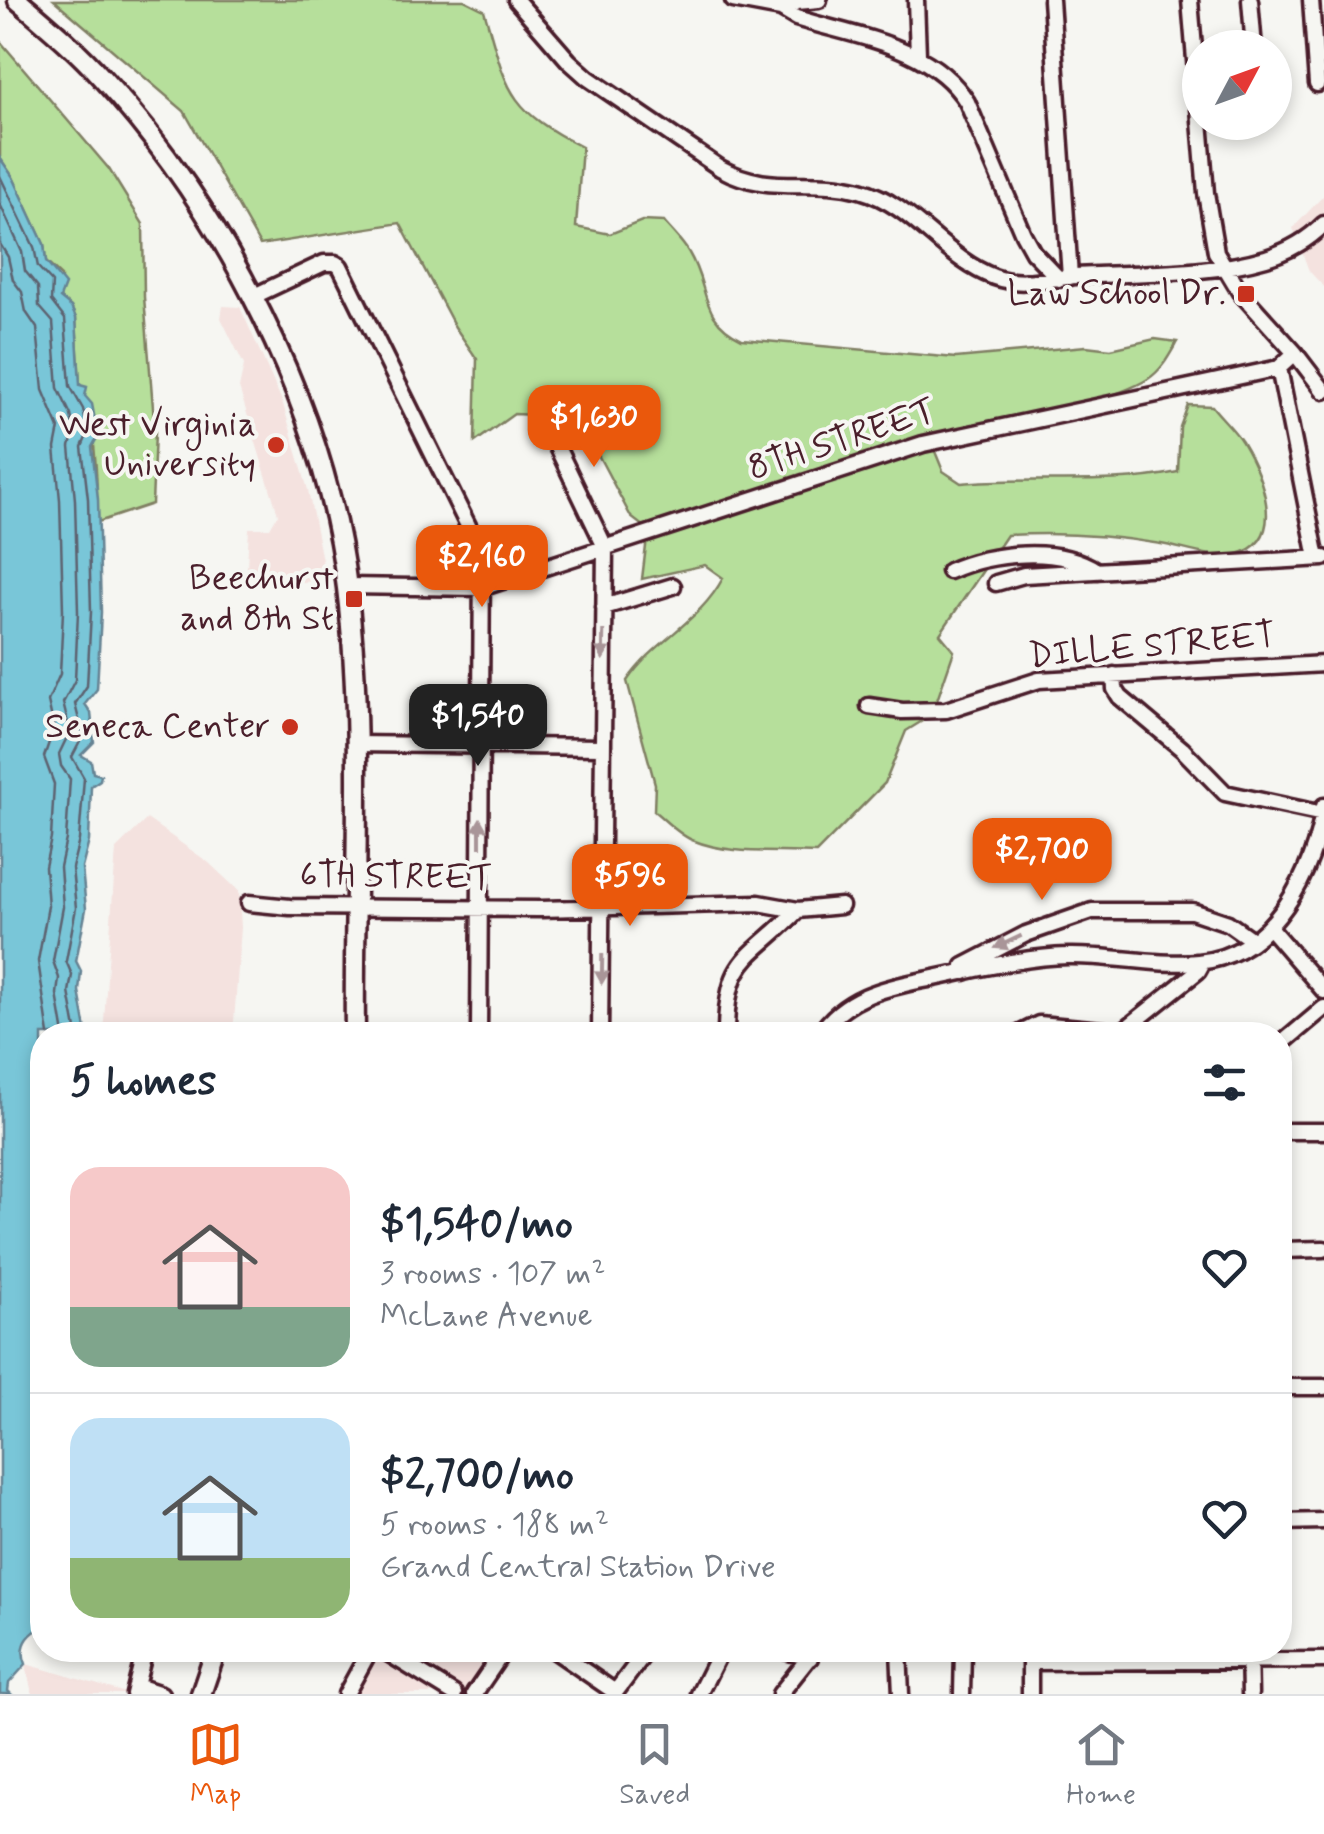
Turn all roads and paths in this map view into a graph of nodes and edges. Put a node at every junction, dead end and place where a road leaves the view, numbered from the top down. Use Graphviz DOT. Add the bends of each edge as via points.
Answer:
graph roads {
  1 [pos="18,0"];
  2 [pos="516,0"];
  3 [pos="733,0"];
  4 [pos="819,0"];
  5 [pos="916,0"];
  6 [pos="1052,0"];
  7 [pos="1190,0"];
  8 [pos="1250,0"];
  9 [pos="1311,0"];
  10 [pos="781,4"];
  11 [pos="1252,30"];
  12 [pos="918,55"];
  13 [pos="1317,84"];
  14 [pos="1324,224"];
  15 [pos="1223,268"];
  16 [pos="1064,278"];
  17 [pos="252,297"];
  18 [pos="1295,353"];
  19 [pos="1279,368"];
  20 [pos="1324,391"];
  21 [pos="543,418"];
  22 [pos="605,547"];
  23 [pos="1321,558"];
  24 [pos="950,571"];
  25 [pos="1098,571"];
  26 [pos="996,582"];
  27 [pos="347,586"];
  28 [pos="672,586"];
  29 [pos="481,588"];
  30 [pos="604,607"];
  31 [pos="1324,664"];
  32 [pos="1114,675"];
  33 [pos="869,706"];
  34 [pos="355,744"];
  35 [pos="480,747"];
  36 [pos="602,747"];
  37 [pos="1324,806"];
  38 [pos="1323,814"];
  39 [pos="249,903"];
  40 [pos="841,906"];
  41 [pos="354,907"];
  42 [pos="603,907"];
  43 [pos="480,908"];
  44 [pos="798,910"];
  45 [pos="1269,927"];
  46 [pos="1252,940"];
  47 [pos="1203,962"];
  48 [pos="965,972"];
  49 [pos="1322,986"];
  50 [pos="1324,1008"];
  51 [pos="355,1022"];
  52 [pos="479,1022"];
  53 [pos="600,1022"];
  54 [pos="727,1022"];
  55 [pos="830,1022"];
  56 [pos="1134,1022"];
  57 [pos="1292,1035"];
  58 [pos="1292,1131"];
  59 [pos="1324,1131"];
  60 [pos="1324,1249"];
  61 [pos="1292,1250"];
  62 [pos="1292,1387"];
  63 [pos="1324,1387"];
  64 [pos="1324,1521"];
  65 [pos="1292,1522"];
  66 [pos="1292,1658"];
  67 [pos="1324,1660"];
  68 [pos="141,1662"];
  69 [pos="212,1662"];
  70 [pos="363,1662"];
  71 [pos="402,1662"];
  72 [pos="496,1662"];
  73 [pos="571,1662"];
  74 [pos="638,1662"];
  75 [pos="716,1662"];
  76 [pos="806,1662"];
  77 [pos="900,1662"];
  78 [pos="963,1662"];
  79 [pos="1030,1662"];
  80 [pos="1250,1662"];
  81 [pos="135,1690"];
  82 [pos="615,1693"];
  83 [pos="161,1694"];
  84 [pos="201,1694"];
  85 [pos="346,1694"];
  86 [pos="454,1694"];
  87 [pos="474,1694"];
  88 [pos="699,1694"];
  89 [pos="780,1694"];
  90 [pos="901,1694"];
  91 [pos="962,1694"];
  92 [pos="1030,1694"];
  93 [pos="1250,1694"];
  1 -- 17 [label="main road" via="140,122 210,220"];
  2 -- 16 [label="street" via="588,78 743,181 863,190 906,212 994,277"];
  3 -- 10 [label="street"];
  4 -- 10 [label="street"];
  5 -- 12 [label="street"];
  6 -- 16 [label="street"];
  7 -- 15 [label="street" via="1206,192"];
  8 -- 11 [label="street"];
  9 -- 13 [label="street"];
  10 -- 12 [label="street" via="796,18"];
  12 -- 16 [label="street" via="956,84 1032,252"];
  14 -- 15 [label="street" via="1298,246"];
  15 -- 16 [label="street"];
  15 -- 18 [label="street"];
  17 -- 27 [label="main road" via="313,444"];
  17 -- 29 [label="street" via="324,263 340,266 482,554"];
  18 -- 19 [label="street"];
  18 -- 20 [label="street"];
  19 -- 22 [label="street, 8TH STREET" via="923,444"];
  19 -- 23 [label="street"];
  21 -- 22 [label="street"];
  22 -- 29 [label="street, 8TH STREET"];
  22 -- 30 [label="street"];
  23 -- 25 [label="street"];
  24 -- 25 [label="street" via="1021,554"];
  25 -- 26 [label="street"];
  27 -- 29 [label="street, 8TH STREET"];
  27 -- 34 [label="main road"];
  28 -- 30 [label="street"];
  29 -- 35 [label="street"];
  30 -- 36 [label="street, one-way"];
  31 -- 32 [label="street, DILLE STREET"];
  32 -- 33 [label="street, DILLE STREET" via="1039,680 946,710"];
  32 -- 38 [label="street" via="1120,698 1225,793"];
  34 -- 35 [label="street"];
  34 -- 41 [label="main road"];
  35 -- 36 [label="street"];
  43 -- 35 [label="street, one-way"];
  36 -- 42 [label="street"];
  37 -- 38 [label="street"];
  38 -- 45 [label="street" via="1295,892"];
  39 -- 41 [label="street, 6TH STREET"];
  40 -- 44 [label="street, 6TH STREET"];
  41 -- 43 [label="street, 6TH STREET"];
  41 -- 51 [label="main road"];
  42 -- 43 [label="street, 6TH STREET"];
  42 -- 44 [label="street, 6TH STREET" via="759,903"];
  42 -- 53 [label="street, one-way"];
  43 -- 52 [label="street"];
  44 -- 54 [label="street" via="737,967"];
  45 -- 46 [label="street"];
  45 -- 49 [label="street"];
  46 -- 47 [label="street"];
  46 -- 48 [label="street, one-way" via="1209,915 1092,911 969,961"];
  47 -- 48 [label="street" via="1053,956"];
  47 -- 56 [label="street"];
  48 -- 55 [label="street" via="865,996"];
  50 -- 57 [label="street"];
  58 -- 59 [label="street"];
  60 -- 61 [label="street"];
  62 -- 63 [label="street"];
  64 -- 65 [label="street"];
  66 -- 67 [label="street"];
  68 -- 81 [label="street"];
  69 -- 84 [label="main road"];
  70 -- 85 [label="street"];
  71 -- 86 [label="street"];
  72 -- 87 [label="street"];
  73 -- 82 [label="street"];
  74 -- 82 [label="street"];
  75 -- 88 [label="street"];
  76 -- 89 [label="street"];
  77 -- 90 [label="street"];
  78 -- 91 [label="street"];
  79 -- 92 [label="street"];
  80 -- 93 [label="street"];
  81 -- 83 [label="street"];
}
